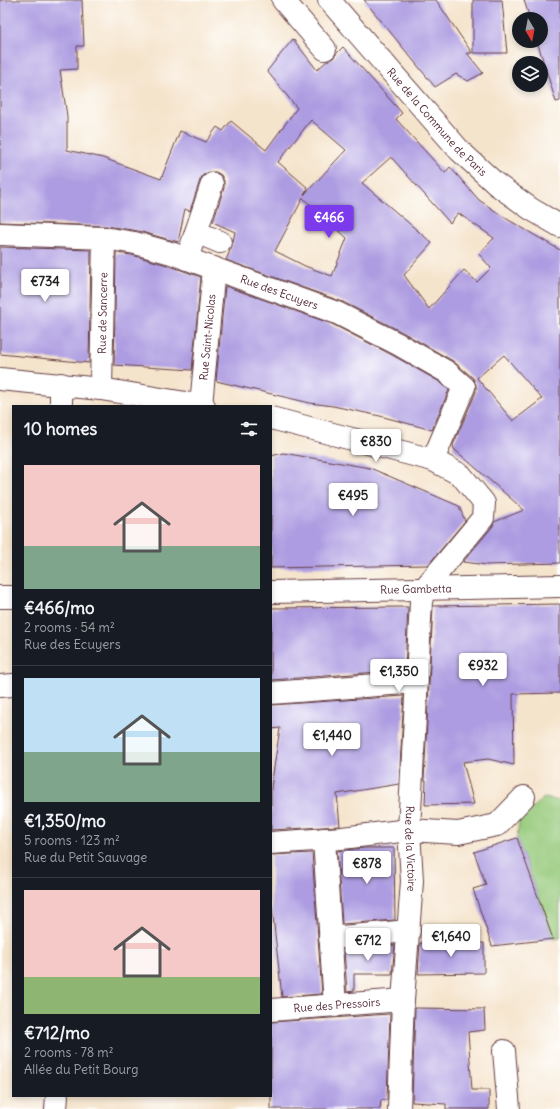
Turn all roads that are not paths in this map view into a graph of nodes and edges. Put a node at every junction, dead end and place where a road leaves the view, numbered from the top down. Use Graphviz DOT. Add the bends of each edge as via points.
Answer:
graph roads {
  1 [pos="283,0"];
  2 [pos="329,0"];
  3 [pos="325,49"];
  4 [pos="212,184"];
  5 [pos="560,226"];
  6 [pos="196,232"];
  7 [pos="0,234"];
  8 [pos="104,238"];
  9 [pos="220,242"];
  10 [pos="187,259"];
  11 [pos="214,268"];
  12 [pos="0,379"];
  13 [pos="61,384"];
  14 [pos="101,389"];
  15 [pos="61,405"];
  16 [pos="195,405"];
  17 [pos="201,405"];
  18 [pos="272,418"];
  19 [pos="433,460"];
  20 [pos="560,586"];
  21 [pos="424,589"];
  22 [pos="272,592"];
  23 [pos="0,597"];
  24 [pos="12,597"];
  25 [pos="417,682"];
  26 [pos="12,685"];
  27 [pos="0,686"];
  28 [pos="272,693"];
  29 [pos="524,797"];
  30 [pos="409,830"];
  31 [pos="324,839"];
  32 [pos="272,843"];
  33 [pos="408,931"];
  34 [pos="330,938"];
  35 [pos="403,1000"];
  36 [pos="335,1006"];
  37 [pos="272,1010"];
  38 [pos="504,1051"];
  39 [pos="57,1097"];
  40 [pos="56,1109"];
  41 [pos="399,1109"];
  42 [pos="509,1109"];
  1 -- 3 [label="street"];
  2 -- 5 [label="street, Rue de la Commune de Paris" via="460,151 496,184"];
  4 -- 6 [label="street"];
  6 -- 9 [label="street"];
  6 -- 10 [label="street"];
  7 -- 8 [label="street, Rue des Ecuyers"];
  8 -- 10 [label="street, Rue des Ecuyers" via="135,243"];
  8 -- 14 [label="street, Rue de Sancerre"];
  10 -- 11 [label="street, Rue des Ecuyers"];
  11 -- 17 [label="street, Rue Saint-Nicolas"];
  11 -- 19 [label="street, Rue des Ecuyers" via="337,313 447,372 464,387"];
  12 -- 13 [label="street"];
  13 -- 14 [label="street"];
  13 -- 15 [label="street"];
  14 -- 16 [label="street"];
  18 -- 19 [label="street"];
  19 -- 21 [label="street" via="462,475 484,503 483,518"];
  20 -- 21 [label="street, Rue Gambetta"];
  21 -- 22 [label="street, Rue Gambetta"];
  21 -- 25 [label="street, Rue de la Victoire" via="421,602"];
  23 -- 24 [label="street"];
  25 -- 28 [label="street"];
  25 -- 30 [label="street, Rue de la Victoire"];
  26 -- 27 [label="street"];
  29 -- 30 [label="street" via="497,825 458,833"];
  30 -- 31 [label="street"];
  30 -- 33 [label="street, Rue de la Victoire" via="412,881"];
  31 -- 32 [label="street"];
  31 -- 34 [label="street"];
  33 -- 34 [label="street"];
  33 -- 35 [label="street, Rue de la Victoire"];
  34 -- 36 [label="street"];
  35 -- 36 [label="street, Rue des Pressoirs"];
  35 -- 41 [label="street, Rue de la Victoire"];
  36 -- 37 [label="street, Rue des Pressoirs"];
  38 -- 42 [label="street"];
  39 -- 40 [label="street"];
}
